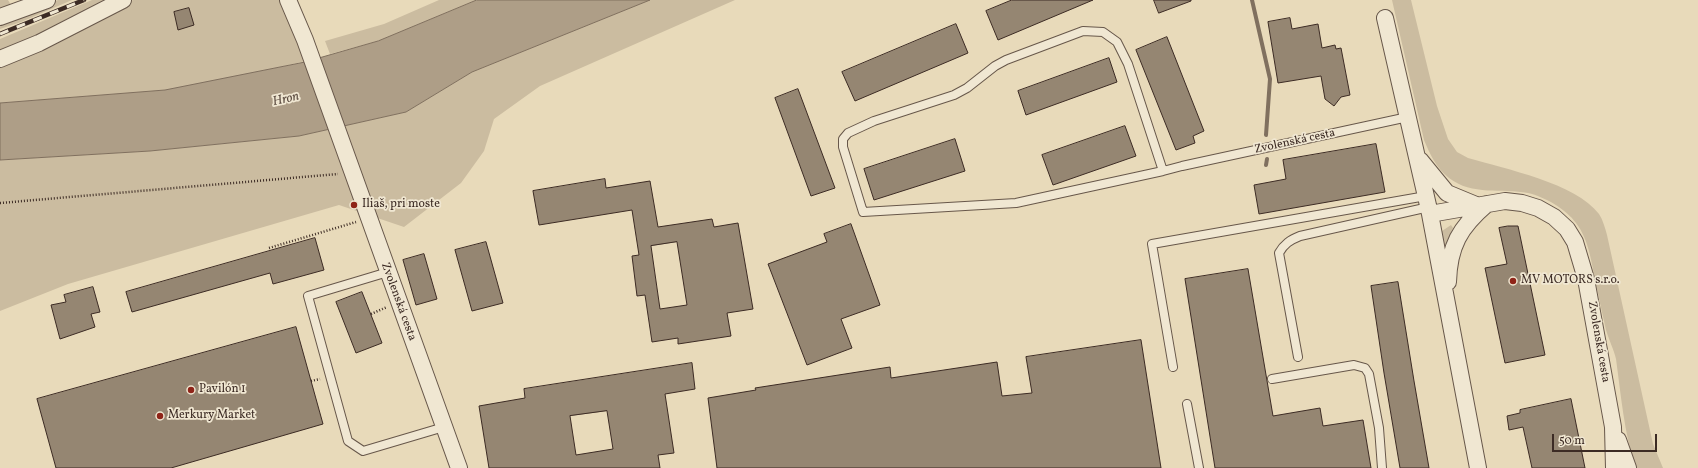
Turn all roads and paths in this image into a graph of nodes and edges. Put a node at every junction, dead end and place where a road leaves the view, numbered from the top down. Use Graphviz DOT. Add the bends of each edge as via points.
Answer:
graph roads {
  1 [pos="47,0"];
  2 [pos="123,0"];
  3 [pos="288,0"];
  4 [pos="0,17"];
  5 [pos="1385,18"];
  6 [pos="0,59"];
  7 [pos="1408,117"];
  8 [pos="1416,149"];
  9 [pos="1163,171"];
  10 [pos="352,172"];
  11 [pos="0,203"];
  12 [pos="1482,205"];
  13 [pos="1428,206"];
  14 [pos="368,218"];
  15 [pos="269,248"];
  16 [pos="388,272"];
  17 [pos="1447,304"];
  18 [pos="1298,357"];
  19 [pos="1173,367"];
  20 [pos="1272,379"];
  21 [pos="1187,404"];
  22 [pos="444,427"];
  23 [pos="1624,467"];
  24 [pos="459,468"];
  25 [pos="1199,468"];
  26 [pos="1382,468"];
  27 [pos="1478,468"];
  1 -- 4 [label="street"];
  2 -- 6 [label="street" via="39,43"];
  3 -- 10 [label="street, Zvolenská cesta"];
  5 -- 7 [label="street, Zvolenská cesta"];
  7 -- 8 [label="street, Zvolenská cesta"];
  7 -- 9 [label="lane, Zvolenská cesta"];
  8 -- 12 [label="street, Zvolenská cesta" via="1422,163 1447,193"];
  8 -- 13 [label="street, Zvolenská cesta"];
  9 -- 9 [label="lane, Zvolenská cesta" via="1016,203 863,212 843,140 848,133 874,121 960,91 1006,60 1084,32 1103,32 1117,42 1128,64"];
  10 -- 11 [label="path"];
  10 -- 14 [label="street, Zvolenská cesta"];
  12 -- 13 [label="street, Zvolenská cesta"];
  12 -- 17 [label="street, Zvolenská cesta" via="1462,229 1454,244 1448,276"];
  12 -- 23 [label="street, Zvolenská cesta" via="1504,202 1522,203 1538,208 1554,217 1575,242 1586,279 1613,427"];
  13 -- 17 [label="street, Zvolenská cesta"];
  13 -- 18 [label="lane" via="1300,236 1283,246 1279,254"];
  13 -- 19 [label="lane" via="1152,244"];
  14 -- 15 [label="path"];
  14 -- 16 [label="street, Zvolenská cesta"];
  16 -- 22 [label="street, Zvolenská cesta"];
  16 -- 22 [label="lane" via="308,296 348,440 363,451"];
  17 -- 27 [label="street, Zvolenská cesta"];
  20 -- 26 [label="lane" via="1354,365 1365,368 1369,374 1378,420"];
  21 -- 25 [label="lane"];
  22 -- 24 [label="street, Zvolenská cesta"];
}
